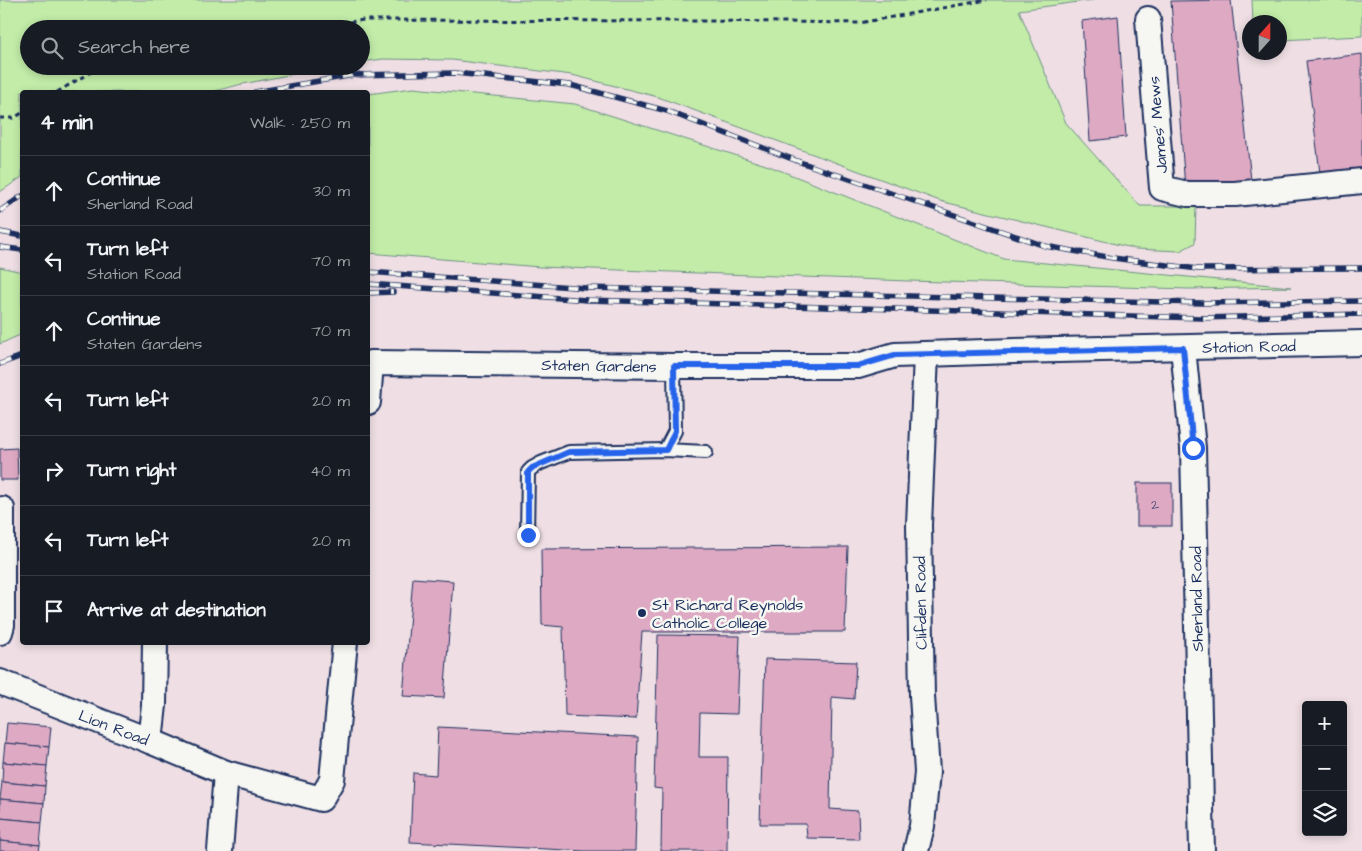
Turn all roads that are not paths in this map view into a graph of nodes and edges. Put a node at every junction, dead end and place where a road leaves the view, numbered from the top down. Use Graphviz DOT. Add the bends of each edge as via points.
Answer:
graph roads {
  1 [pos="1148,19"];
  2 [pos="1362,181"];
  3 [pos="1362,343"];
  4 [pos="1183,348"];
  5 [pos="926,354"];
  6 [pos="674,366"];
  7 [pos="370,376"];
  8 [pos="666,450"];
  9 [pos="706,452"];
  10 [pos="2,508"];
  11 [pos="528,535"];
  12 [pos="0,632"];
  13 [pos="155,645"];
  14 [pos="345,645"];
  15 [pos="0,682"];
  16 [pos="150,741"];
  17 [pos="226,773"];
  18 [pos="220,851"];
  19 [pos="916,851"];
  20 [pos="1202,851"];
  1 -- 2 [label="street, James' Mews" via="1162,188 1187,194 1235,194"];
  3 -- 4 [label="street, Station Road"];
  4 -- 5 [label="street, Station Road"];
  4 -- 20 [label="street, Sherland Road" via="1193,448"];
  5 -- 6 [label="street, Staten Gardens" via="895,355 858,366"];
  5 -- 19 [label="street, Clifden Road" via="919,524 922,696 927,772"];
  6 -- 7 [label="street, Staten Gardens" via="371,363"];
  6 -- 8 [label="lane" via="675,431"];
  8 -- 9 [label="lane"];
  8 -- 11 [label="lane" via="569,452 532,468 528,472"];
  10 -- 12 [label="street"];
  13 -- 16 [label="street"];
  14 -- 17 [label="street" via="332,780 321,799"];
  15 -- 16 [label="street, Lion Road"];
  16 -- 17 [label="street, Lion Road"];
  17 -- 18 [label="street"];
}
